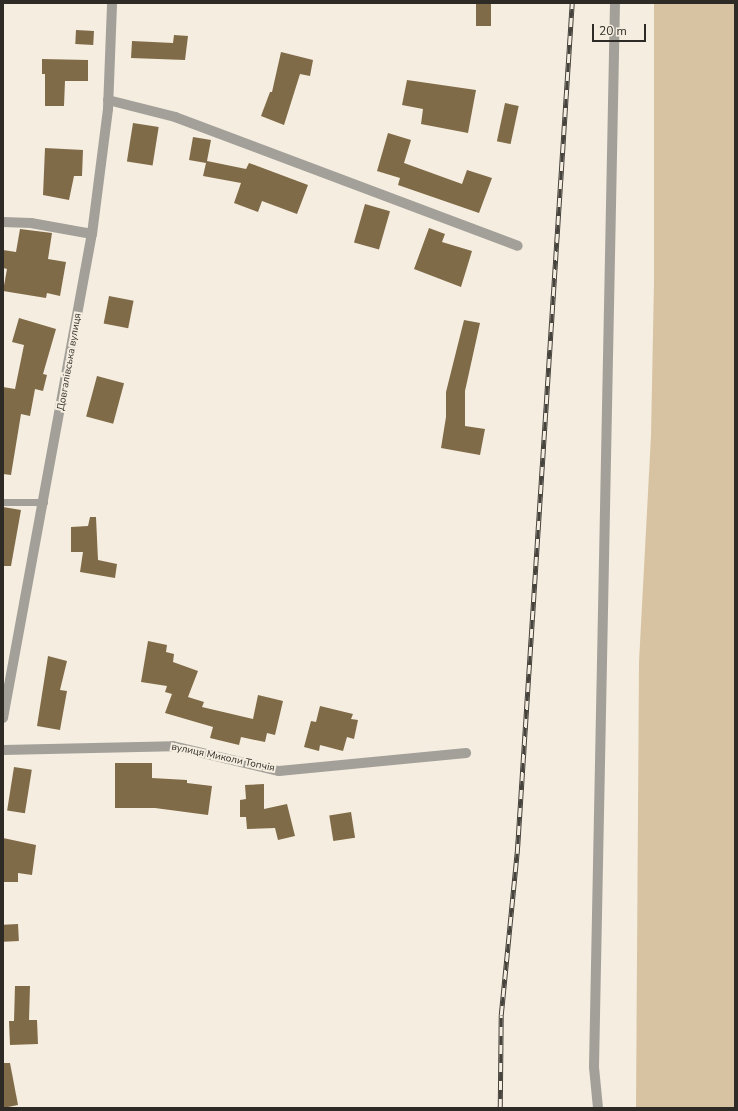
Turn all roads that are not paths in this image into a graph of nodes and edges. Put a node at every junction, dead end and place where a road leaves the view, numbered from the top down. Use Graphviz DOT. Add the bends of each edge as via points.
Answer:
graph roads {
  1 [pos="112,3"];
  2 [pos="615,3"];
  3 [pos="108,100"];
  4 [pos="3,222"];
  5 [pos="92,234"];
  6 [pos="518,246"];
  7 [pos="3,502"];
  8 [pos="44,502"];
  9 [pos="3,718"];
  10 [pos="3,750"];
  11 [pos="466,753"];
  12 [pos="598,1108"];
  1 -- 3 [label="street, Довгалівська вулиця"];
  2 -- 12 [label="street" via="594,1067"];
  3 -- 5 [label="street, Довгалівська вулиця"];
  3 -- 6 [label="street" via="176,117"];
  4 -- 5 [label="street" via="31,223"];
  5 -- 8 [label="street, Довгалівська вулиця"];
  7 -- 8 [label="lane"];
  8 -- 9 [label="street, Довгалівська вулиця"];
  10 -- 11 [label="street, вулиця Миколи Топчія" via="173,746 279,771"];
}
